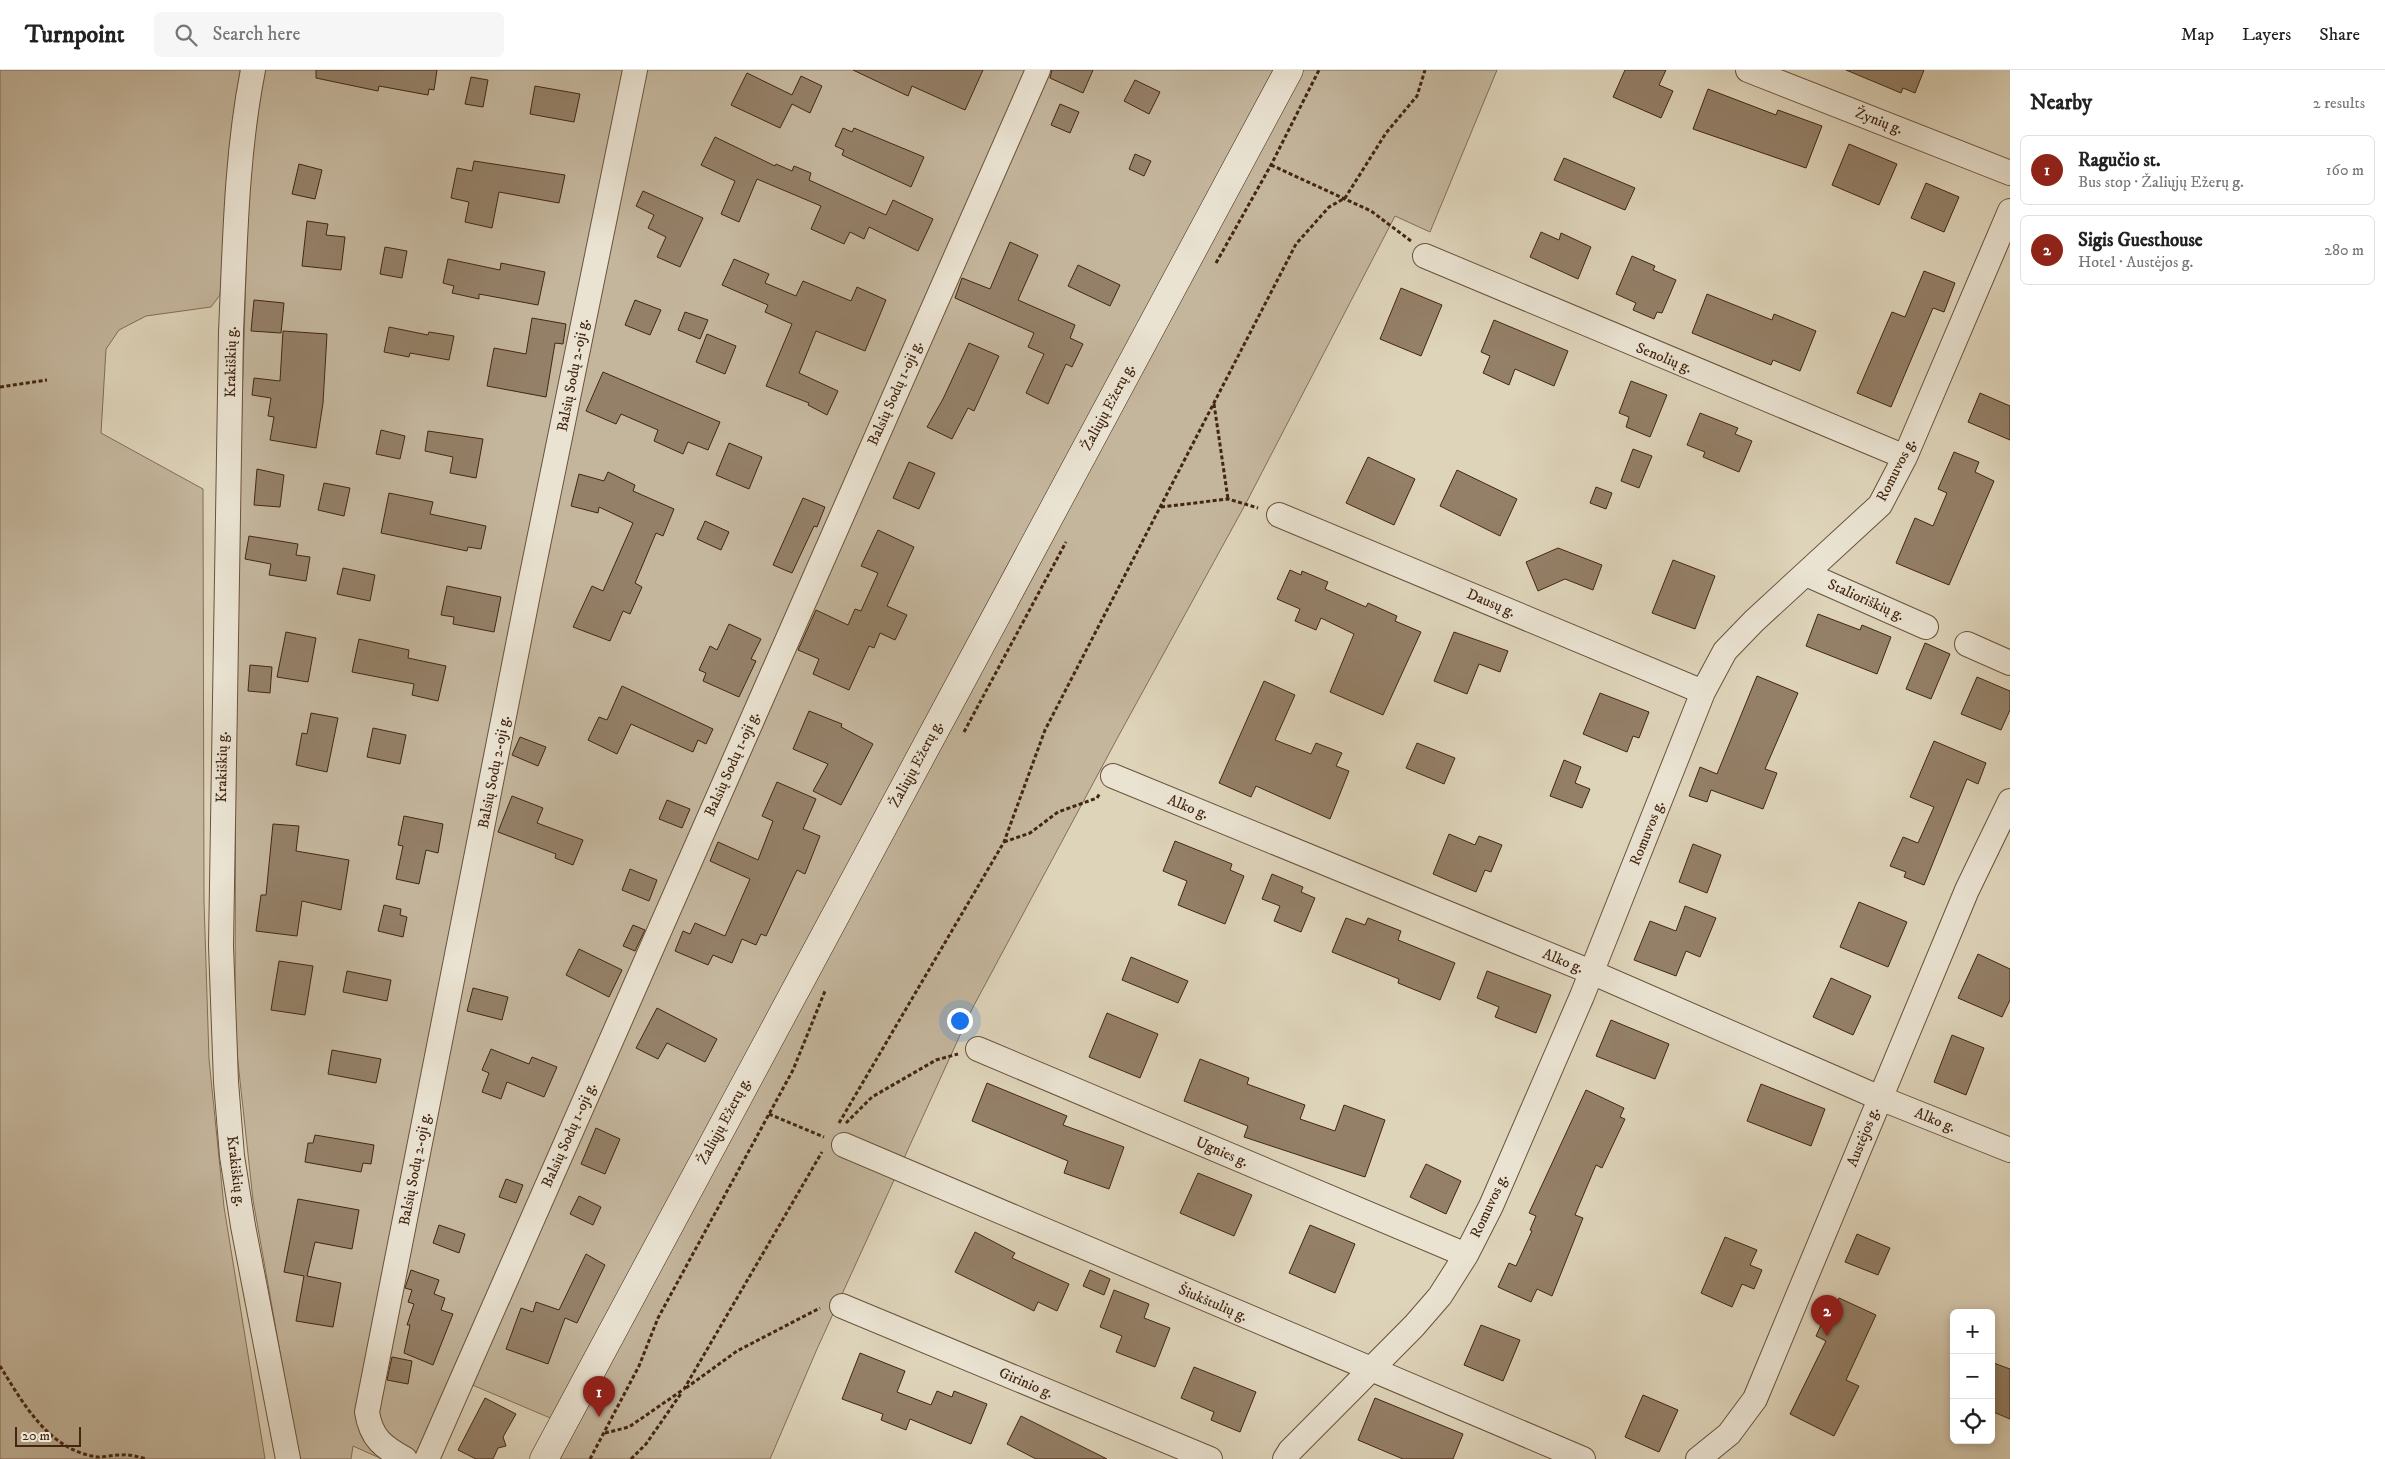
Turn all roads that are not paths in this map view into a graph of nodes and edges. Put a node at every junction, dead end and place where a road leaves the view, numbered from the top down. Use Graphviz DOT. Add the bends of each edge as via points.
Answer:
graph roads {
  1 [pos="254,70"];
  2 [pos="635,70"];
  3 [pos="1038,70"];
  4 [pos="1289,70"];
  5 [pos="1748,70"];
  6 [pos="2010,173"];
  7 [pos="2010,211"];
  8 [pos="1424,256"];
  9 [pos="1905,457"];
  10 [pos="1279,515"];
  11 [pos="1806,574"];
  12 [pos="1926,627"];
  13 [pos="1967,644"];
  14 [pos="2010,663"];
  15 [pos="1703,692"];
  16 [pos="1113,776"];
  17 [pos="2010,801"];
  18 [pos="1591,972"];
  19 [pos="978,1049"];
  20 [pos="1880,1098"];
  21 [pos="836,1142"];
  22 [pos="2010,1150"];
  23 [pos="1466,1255"];
  24 [pos="842,1306"];
  25 [pos="1369,1370"];
  26 [pos="288,1459"];
  27 [pos="405,1459"];
  28 [pos="428,1459"];
  29 [pos="544,1459"];
  30 [pos="1210,1459"];
  31 [pos="1285,1459"];
  32 [pos="1583,1459"];
  33 [pos="1698,1459"];
  1 -- 26 [label="street, Krakiškių g." via="247,102 235,230 231,332 221,946 232,1156"];
  2 -- 27 [label="street, Balsių Sodų 2-oji g." via="530,584 368,1412 370,1428 378,1441"];
  3 -- 28 [label="street, Balsių Sodų 1-oji g."];
  4 -- 29 [label="main road, Žaliųjų Ežerų g."];
  5 -- 6 [label="street, Žynių g."];
  7 -- 9 [label="street, Romuvos g."];
  8 -- 9 [label="street, Senolių g."];
  9 -- 11 [label="street, Romuvos g." via="1880,505"];
  10 -- 15 [label="street, Dausų g."];
  11 -- 12 [label="street, Stalioriškių g."];
  11 -- 15 [label="street, Romuvos g." via="1725,651"];
  13 -- 14 [label="street"];
  15 -- 18 [label="street, Romuvos g."];
  16 -- 18 [label="street, Alko g."];
  17 -- 20 [label="street, Austėjos g." via="1967,890"];
  18 -- 20 [label="street, Alko g."];
  18 -- 23 [label="street, Romuvos g." via="1491,1206"];
  19 -- 23 [label="street, Ugnies g."];
  20 -- 22 [label="street, Alko g."];
  20 -- 33 [label="street, Austėjos g." via="1755,1399 1729,1434"];
  21 -- 25 [label="street, Šiukštulių g."];
  23 -- 25 [label="street, Romuvos g." via="1440,1296"];
  24 -- 30 [label="street, Girinio g."];
  25 -- 31 [label="street, Romuvos g."];
  25 -- 32 [label="street, Šiukštulių g."];
}
